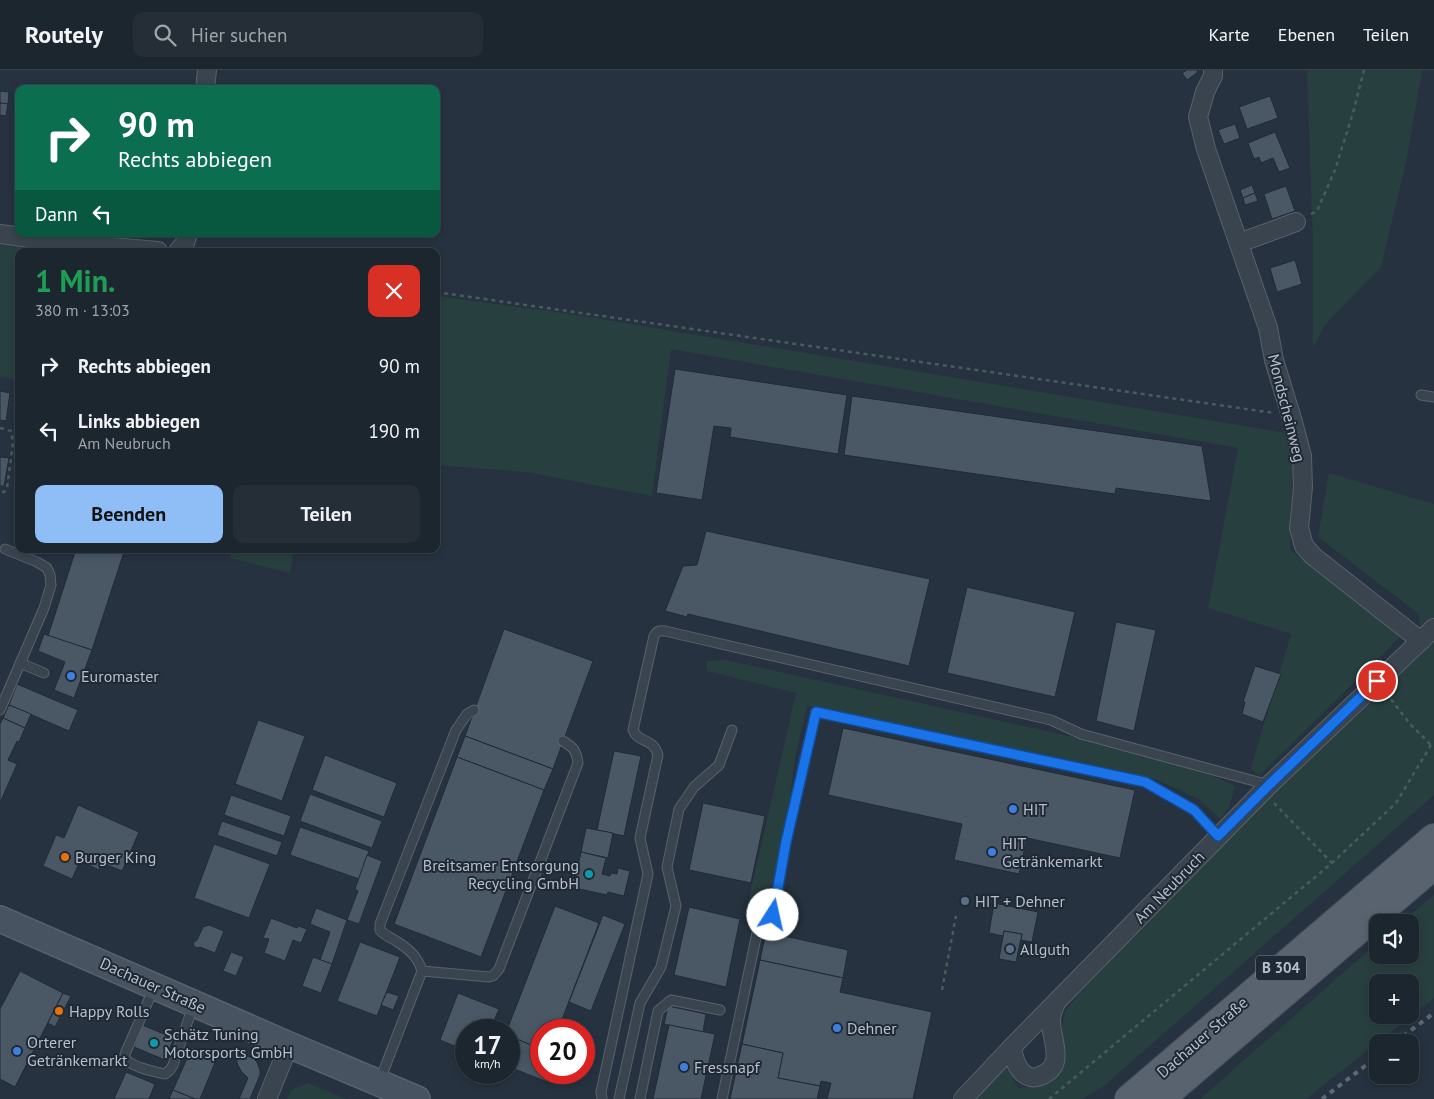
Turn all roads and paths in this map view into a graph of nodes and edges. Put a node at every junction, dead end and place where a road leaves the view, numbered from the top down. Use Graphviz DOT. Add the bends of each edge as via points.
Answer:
graph roads {
  1 [pos="207,70"];
  2 [pos="1212,70"];
  3 [pos="1364,70"];
  4 [pos="205,85"];
  5 [pos="1296,222"];
  6 [pos="0,234"];
  7 [pos="15,236"];
  8 [pos="22,237"];
  9 [pos="187,237"];
  10 [pos="1239,243"];
  11 [pos="124,248"];
  12 [pos="181,248"];
  13 [pos="440,293"];
  14 [pos="1421,395"];
  15 [pos="1434,397"];
  16 [pos="1293,422"];
  17 [pos="0,428"];
  18 [pos="0,492"];
  19 [pos="5,549"];
  20 [pos="1434,628"];
  21 [pos="1420,641"];
  22 [pos="20,663"];
  23 [pos="44,672"];
  24 [pos="1377,681"];
  25 [pos="0,710"];
  26 [pos="474,710"];
  27 [pos="732,730"];
  28 [pos="563,741"];
  29 [pos="1433,744"];
  30 [pos="1265,789"];
  31 [pos="1218,836"];
  32 [pos="1434,838"];
  33 [pos="1332,863"];
  34 [pos="1434,865"];
  35 [pos="956,916"];
  36 [pos="0,919"];
  37 [pos="422,971"];
  38 [pos="155,986"];
  39 [pos="942,990"];
  40 [pos="1056,1002"];
  41 [pos="194,1003"];
  42 [pos="720,1010"];
  43 [pos="290,1045"];
  44 [pos="1012,1047"];
  45 [pos="379,1083"];
  46 [pos="267,1099"];
  47 [pos="417,1099"];
  48 [pos="602,1099"];
  49 [pos="619,1099"];
  50 [pos="640,1099"];
  51 [pos="722,1099"];
  52 [pos="964,1099"];
  53 [pos="1049,1099"];
  54 [pos="1129,1099"];
  55 [pos="1160,1099"];
  1 -- 4 [label="street"];
  2 -- 10 [label="street, Mondscheinweg" via="1213,76 1198,117"];
  3 -- 5 [label="path" via="1335,170 1317,211"];
  5 -- 10 [label="street"];
  6 -- 7 [label="street"];
  8 -- 11 [label="street"];
  9 -- 12 [label="street"];
  10 -- 16 [label="street, Mondscheinweg" via="1268,328"];
  13 -- 16 [label="path" via="1282,414"];
  14 -- 15 [label="lane"];
  16 -- 21 [label="street, Mondscheinweg" via="1302,456 1299,528 1304,546"];
  17 -- 18 [label="path" via="10,431 13,444 7,488"];
  19 -- 22 [label="lane" via="37,562 50,574 48,596"];
  20 -- 21 [label="street, Am Neubruch"];
  21 -- 24 [label="street, Am Neubruch"];
  22 -- 23 [label="lane"];
  22 -- 25 [label="lane"];
  24 -- 29 [label="path" via="1411,725"];
  24 -- 30 [label="street, Am Neubruch"];
  26 -- 37 [label="lane" via="467,714 456,730 380,924 385,936 409,950"];
  27 -- 49 [label="lane" via="719,765 694,787 679,809 667,867 676,906 660,967 640,1003"];
  28 -- 37 [label="lane" via="573,747 578,763 499,969 489,977"];
  29 -- 33 [label="path" via="1396,803"];
  30 -- 31 [label="street, Am Neubruch"];
  30 -- 33 [label="path"];
  30 -- 48 [label="lane" via="1081,734 1052,720 660,630 654,636 633,730 638,738 652,744 658,755 640,838 648,874"];
  31 -- 40 [label="street, Am Neubruch"];
  31 -- 51 [label="lane" via="1194,810 1145,782 816,712 773,915 757,933"];
  32 -- 54 [label="main road, Dachauer Straße / B 304"];
  33 -- 53 [label="path"];
  34 -- 55 [label="main road, Dachauer Straße / B 304"];
  35 -- 39 [label="path"];
  36 -- 38 [label="main road, Dachauer Straße"];
  37 -- 45 [label="lane"];
  38 -- 41 [label="main road, Dachauer Straße"];
  38 -- 41 [label="lane" via="125,1054 129,1062 165,1074 170,1070"];
  40 -- 44 [label="street, Am Neubruch"];
  40 -- 44 [label="street" via="1051,1022 1056,1053 1049,1071 1035,1078 1027,1076 1014,1061"];
  41 -- 43 [label="main road, Dachauer Straße"];
  42 -- 50 [label="lane" via="671,1000 658,1011"];
  43 -- 45 [label="main road, Dachauer Straße"];
  43 -- 46 [label="street"];
  44 -- 52 [label="street, Am Neubruch"];
  45 -- 47 [label="main road, Dachauer Straße"];
}
